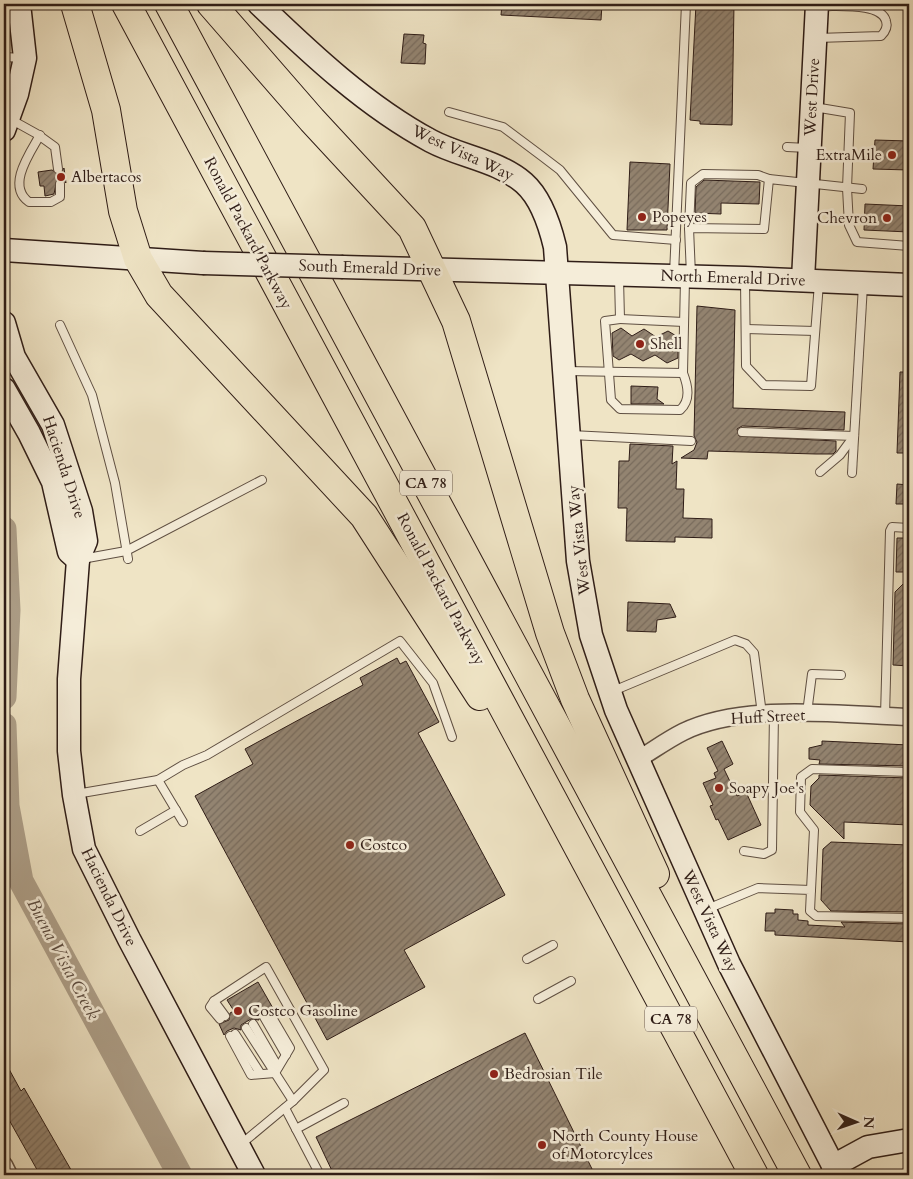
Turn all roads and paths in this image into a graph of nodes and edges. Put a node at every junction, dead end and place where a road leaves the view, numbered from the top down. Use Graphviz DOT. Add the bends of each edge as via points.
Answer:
graph roads {
  1 [pos="19,4"];
  2 [pos="75,4"];
  3 [pos="126,4"];
  4 [pos="169,4"];
  5 [pos="211,4"];
  6 [pos="259,4"];
  7 [pos="686,4"];
  8 [pos="817,5"];
  9 [pos="815,38"];
  10 [pos="14,58"];
  11 [pos="812,106"];
  12 [pos="449,112"];
  13 [pos="6,124"];
  14 [pos="40,135"];
  15 [pos="787,147"];
  16 [pos="810,148"];
  17 [pos="58,169"];
  18 [pos="769,179"];
  19 [pos="60,184"];
  20 [pos="808,184"];
  21 [pos="847,188"];
  22 [pos="862,188"];
  23 [pos="690,228"];
  24 [pos="676,240"];
  25 [pos="909,246"];
  26 [pos="4,250"];
  27 [pos="138,259"];
  28 [pos="432,269"];
  29 [pos="557,274"];
  30 [pos="619,275"];
  31 [pos="683,276"];
  32 [pos="745,278"];
  33 [pos="811,281"];
  34 [pos="863,283"];
  35 [pos="909,285"];
  36 [pos="620,319"];
  37 [pos="684,322"];
  38 [pos="4,323"];
  39 [pos="60,325"];
  40 [pos="746,329"];
  41 [pos="816,332"];
  42 [pos="564,371"];
  43 [pos="608,372"];
  44 [pos="683,373"];
  45 [pos="4,389"];
  46 [pos="742,432"];
  47 [pos="569,435"];
  48 [pos="854,436"];
  49 [pos="691,440"];
  50 [pos="820,472"];
  51 [pos="852,473"];
  52 [pos="262,480"];
  53 [pos="909,528"];
  54 [pos="126,551"];
  55 [pos="128,559"];
  56 [pos="78,560"];
  57 [pos="841,675"];
  58 [pos="610,692"];
  59 [pos="768,714"];
  60 [pos="807,714"];
  61 [pos="885,716"];
  62 [pos="909,716"];
  63 [pos="452,737"];
  64 [pos="637,760"];
  65 [pos="909,772"];
  66 [pos="158,780"];
  67 [pos="74,795"];
  68 [pos="176,810"];
  69 [pos="183,822"];
  70 [pos="140,831"];
  71 [pos="744,850"];
  72 [pos="587,864"];
  73 [pos="811,890"];
  74 [pos="705,910"];
  75 [pos="909,918"];
  76 [pos="553,944"];
  77 [pos="527,959"];
  78 [pos="683,962"];
  79 [pos="571,981"];
  80 [pos="538,998"];
  81 [pos="267,1016"];
  82 [pos="222,1018"];
  83 [pos="249,1026"];
  84 [pos="232,1035"];
  85 [pos="277,1070"];
  86 [pos="293,1101"];
  87 [pos="344,1103"];
  88 [pos="285,1108"];
  89 [pos="296,1129"];
  90 [pos="909,1140"];
  91 [pos="239,1146"];
  92 [pos="4,1165"];
  93 [pos="835,1171"];
  94 [pos="9,1175"];
  95 [pos="254,1175"];
  96 [pos="320,1175"];
  97 [pos="754,1175"];
  98 [pos="797,1175"];
  1 -- 10 [label="main road"];
  2 -- 27 [label="highway" via="106,110 123,211"];
  3 -- 72 [label="highway, Ronald Packard Parkway / CA 78"];
  4 -- 78 [label="highway, CA 78"];
  5 -- 28 [label="highway" via="412,228"];
  6 -- 29 [label="main road, West Vista Way" via="307,50 388,115 432,141 507,170 526,184 549,225"];
  7 -- 24 [label="lane"];
  8 -- 9 [label="main road, West Drive"];
  8 -- 9 [label="lane" via="872,8 881,12 887,22 886,32 881,36"];
  9 -- 11 [label="main road, West Drive"];
  10 -- 13 [label="main road" via="17,94"];
  11 -- 16 [label="main road, West Drive"];
  11 -- 21 [label="lane" via="850,113"];
  12 -- 24 [label="lane" via="503,127 543,157 560,170 613,236"];
  13 -- 14 [label="lane"];
  14 -- 17 [label="lane" via="55,148"];
  14 -- 19 [label="lane" via="27,158 18,184 19,191 29,202 51,202 60,196"];
  15 -- 16 [label="lane"];
  16 -- 20 [label="main road, West Drive"];
  18 -- 20 [label="lane"];
  18 -- 23 [label="lane" via="764,229"];
  18 -- 23 [label="lane" via="702,174 691,182"];
  20 -- 21 [label="lane"];
  20 -- 33 [label="main road, West Drive"];
  21 -- 22 [label="lane"];
  21 -- 25 [label="lane" via="849,225 857,242"];
  23 -- 31 [label="lane"];
  24 -- 31 [label="lane"];
  26 -- 27 [label="main road, South Emerald Drive"];
  27 -- 28 [label="main road, South Emerald Drive, bridge"];
  27 -- 72 [label="highway" via="159,295 364,516"];
  28 -- 29 [label="main road, South Emerald Drive"];
  28 -- 78 [label="highway" via="456,321 550,633 575,699 654,872"];
  29 -- 30 [label="main road, North Emerald Drive"];
  29 -- 42 [label="main road, West Vista Way"];
  30 -- 31 [label="main road, North Emerald Drive"];
  30 -- 36 [label="lane"];
  31 -- 32 [label="main road, North Emerald Drive"];
  31 -- 37 [label="lane"];
  32 -- 33 [label="main road, North Emerald Drive"];
  32 -- 40 [label="lane"];
  33 -- 34 [label="main road, North Emerald Drive"];
  33 -- 41 [label="lane"];
  34 -- 35 [label="main road, North Emerald Drive"];
  34 -- 48 [label="lane"];
  36 -- 37 [label="lane"];
  36 -- 43 [label="lane" via="605,321"];
  37 -- 44 [label="lane"];
  38 -- 56 [label="main road, Hacienda Drive" via="14,357 53,425 73,485 86,541"];
  39 -- 54 [label="lane" via="92,395 114,483"];
  40 -- 41 [label="lane"];
  40 -- 41 [label="lane" via="746,366 764,385 812,386"];
  42 -- 43 [label="lane"];
  42 -- 47 [label="main road, West Vista Way"];
  43 -- 44 [label="lane"];
  43 -- 44 [label="lane" via="611,400 620,409 680,410 685,406 688,387"];
  45 -- 56 [label="main road, Hacienda Drive" via="53,482 69,552"];
  46 -- 48 [label="lane"];
  47 -- 49 [label="lane"];
  47 -- 58 [label="main road, West Vista Way" via="578,561 592,635"];
  48 -- 50 [label="lane" via="840,455"];
  48 -- 51 [label="lane"];
  52 -- 54 [label="lane"];
  53 -- 61 [label="lane" via="892,527 890,531"];
  54 -- 55 [label="lane"];
  54 -- 56 [label="lane"];
  56 -- 67 [label="main road, Hacienda Drive" via="68,679"];
  57 -- 60 [label="lane" via="812,674"];
  58 -- 59 [label="lane" via="735,640 746,644 754,653"];
  58 -- 64 [label="main road, West Vista Way"];
  59 -- 60 [label="street, Huff Street"];
  59 -- 64 [label="street, Huff Street" via="719,720 683,732"];
  59 -- 71 [label="lane" via="772,850 764,854"];
  60 -- 61 [label="street, Huff Street"];
  61 -- 62 [label="street, Huff Street"];
  63 -- 66 [label="lane" via="433,683 400,641 207,755"];
  64 -- 74 [label="main road, West Vista Way"];
  65 -- 73 [label="lane" via="812,769 801,777 800,812 814,830"];
  66 -- 67 [label="lane"];
  66 -- 68 [label="lane"];
  67 -- 91 [label="main road, Hacienda Drive" via="84,850"];
  68 -- 69 [label="lane"];
  68 -- 70 [label="lane"];
  72 -- 97 [label="highway, Ronald Packard Parkway / CA 78"];
  73 -- 74 [label="lane" via="758,888"];
  73 -- 75 [label="lane" via="810,911 816,916"];
  74 -- 93 [label="main road, West Vista Way"];
  76 -- 77 [label="lane"];
  78 -- 98 [label="highway, CA 78"];
  79 -- 80 [label="lane"];
  81 -- 85 [label="lane" via="286,1055"];
  82 -- 86 [label="lane" via="214,1001 248,984 266,967 324,1070"];
  83 -- 85 [label="lane"];
  84 -- 85 [label="lane" via="260,1073"];
  85 -- 86 [label="lane"];
  86 -- 88 [label="lane"];
  87 -- 89 [label="lane"];
  88 -- 89 [label="lane"];
  88 -- 91 [label="lane"];
  89 -- 96 [label="lane"];
  90 -- 93 [label="main road" via="868,1147"];
  91 -- 95 [label="main road, Hacienda Drive"];
  92 -- 94 [label="street"];
}
